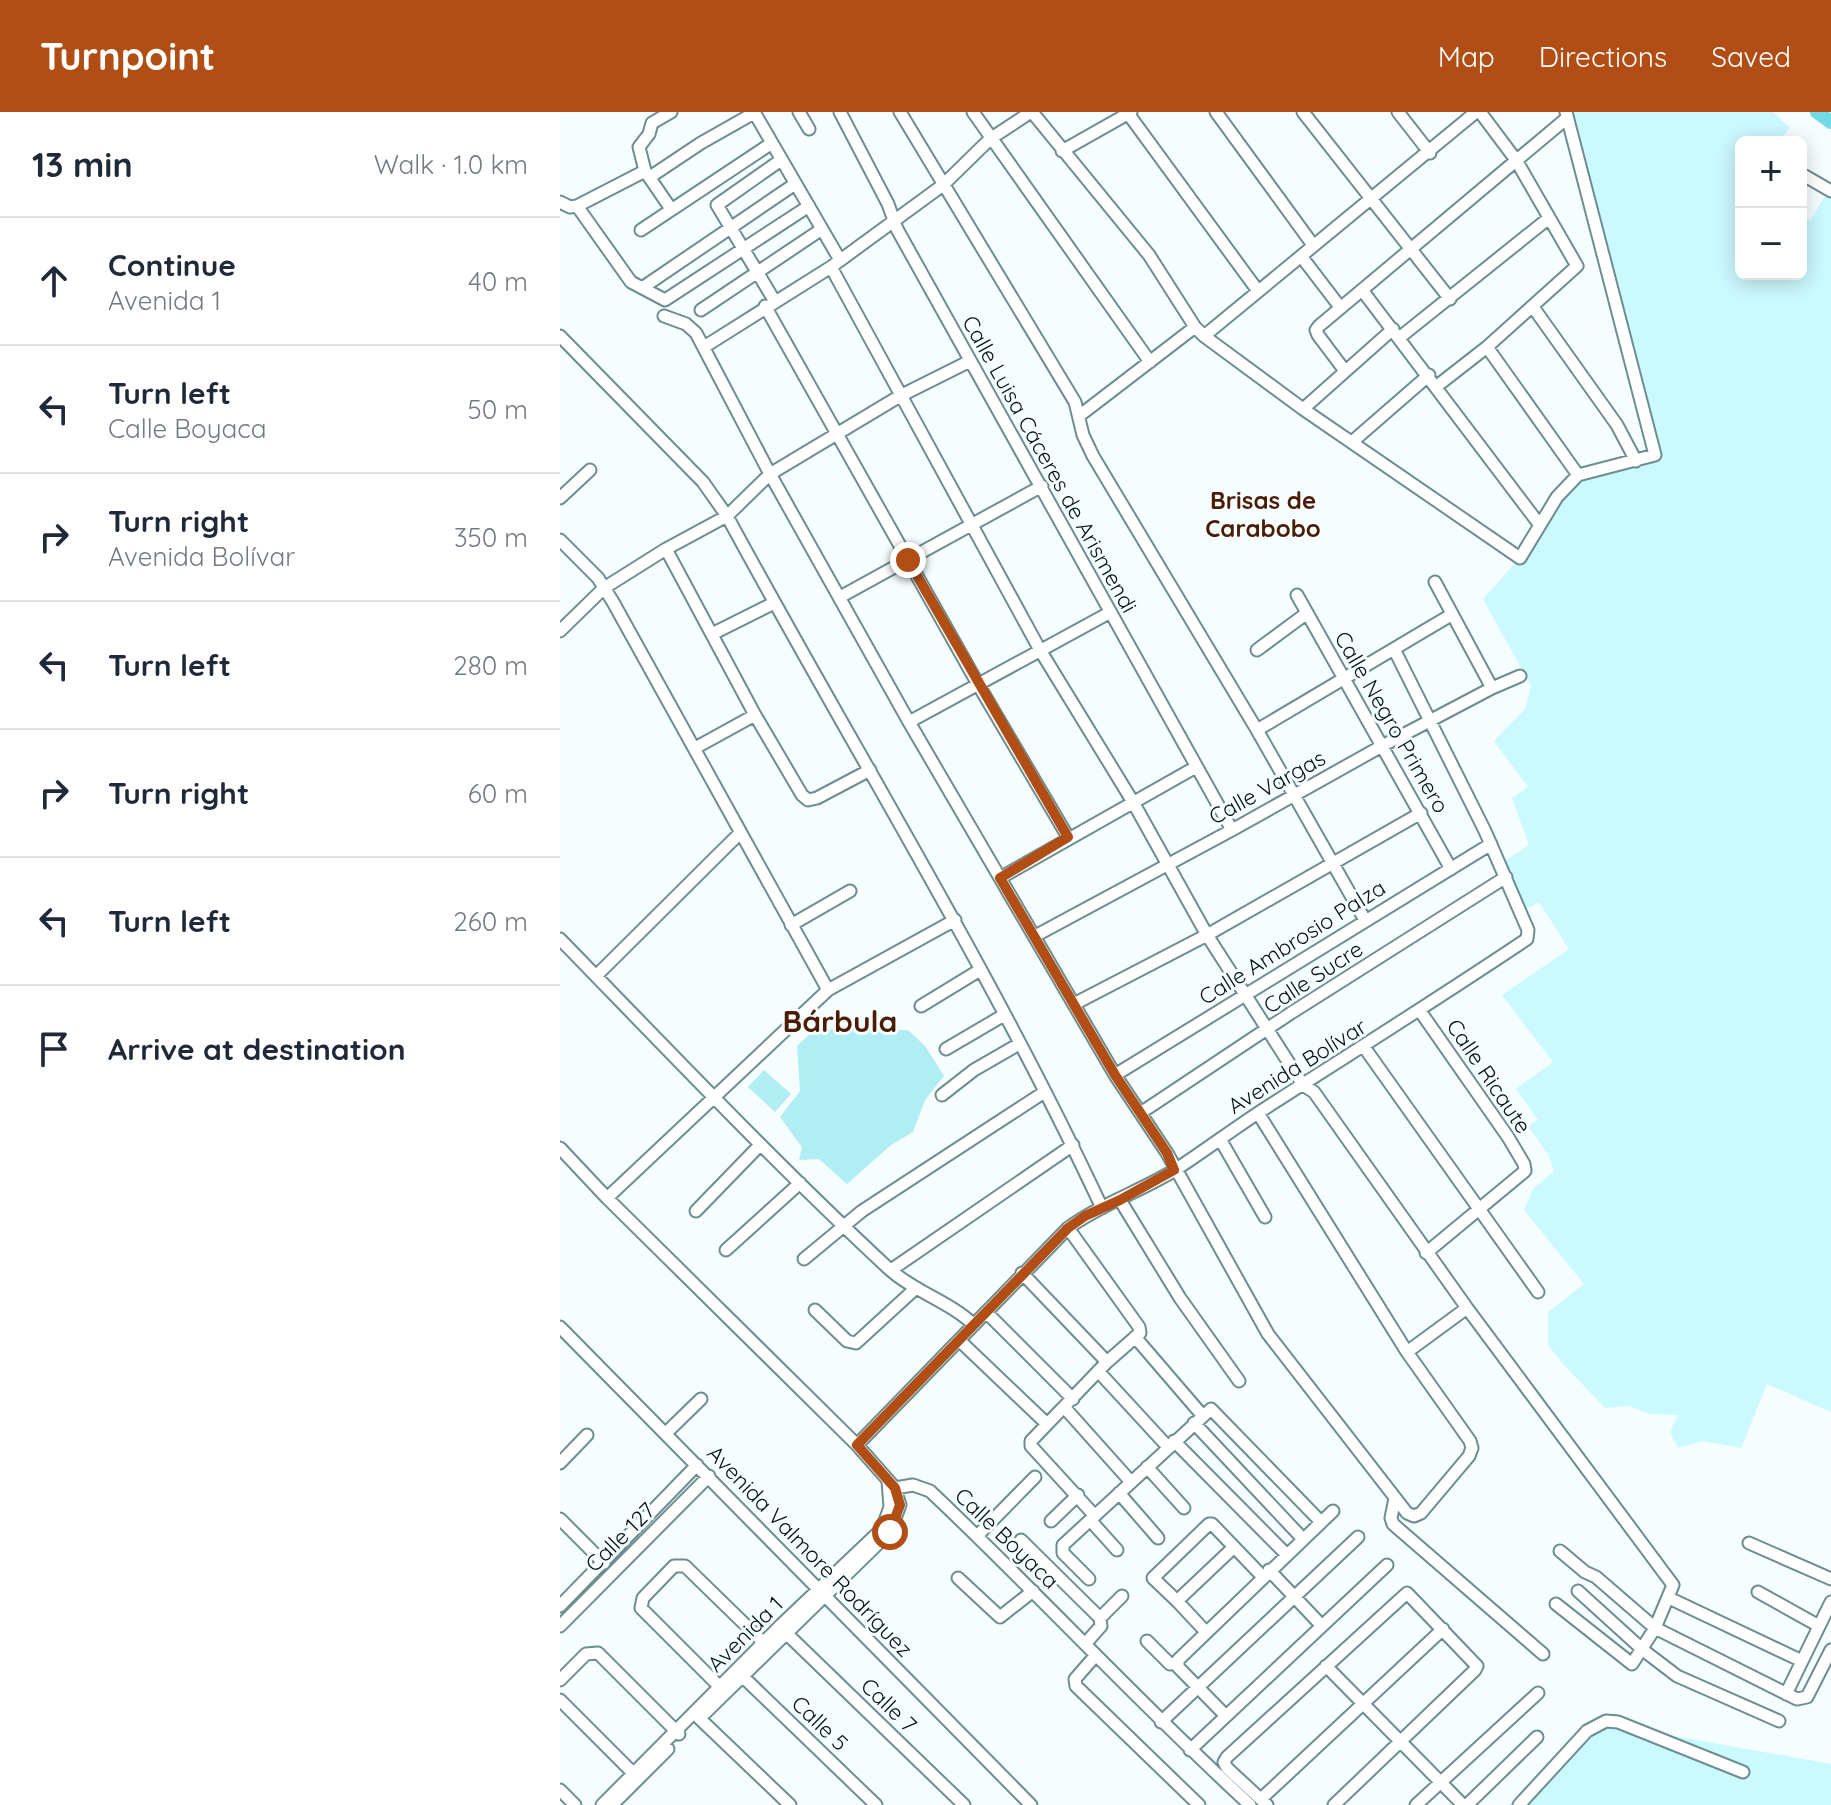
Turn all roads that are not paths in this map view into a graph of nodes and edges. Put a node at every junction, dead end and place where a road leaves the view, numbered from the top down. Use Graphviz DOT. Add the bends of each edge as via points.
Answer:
graph roads {
  1 [pos="671,112"];
  2 [pos="754,112"];
  3 [pos="799,112"];
  4 [pos="840,112"];
  5 [pos="900,112"];
  6 [pos="973,112"];
  7 [pos="1031,112"];
  8 [pos="1216,112"];
  9 [pos="1303,112"];
  10 [pos="1398,112"];
  11 [pos="1478,112"];
  12 [pos="1129,113"];
  13 [pos="1566,115"];
  14 [pos="809,129"];
  15 [pos="990,139"];
  16 [pos="772,143"];
  17 [pos="1062,151"];
  18 [pos="1430,153"];
  19 [pos="781,160"];
  20 [pos="1516,160"];
  21 [pos="647,174"];
  22 [pos="1807,177"];
  23 [pos="795,184"];
  24 [pos="943,185"];
  25 [pos="1831,191"];
  26 [pos="1371,199"];
  27 [pos="560,202"];
  28 [pos="577,206"];
  29 [pos="809,206"];
  30 [pos="671,209"];
  31 [pos="1549,218"];
  32 [pos="894,220"];
  33 [pos="729,227"];
  34 [pos="822,229"];
  35 [pos="641,230"];
  36 [pos="1313,245"];
  37 [pos="744,248"];
  38 [pos="1411,250"];
  39 [pos="1301,256"];
  40 [pos="835,264"];
  41 [pos="757,272"];
  42 [pos="642,288"];
  43 [pos="1362,290"];
  44 [pos="1258,291"];
  45 [pos="1450,299"];
  46 [pos="770,303"];
  47 [pos="1340,307"];
  48 [pos="1533,307"];
  49 [pos="701,310"];
  50 [pos="664,316"];
  51 [pos="1195,327"];
  52 [pos="1396,334"];
  53 [pos="1204,336"];
  54 [pos="562,343"];
  55 [pos="704,347"];
  56 [pos="1487,347"];
  57 [pos="970,361"];
  58 [pos="1150,362"];
  59 [pos="1345,371"];
  60 [pos="1429,375"];
  61 [pos="1437,386"];
  62 [pos="900,396"];
  63 [pos="1303,409"];
  64 [pos="1079,416"];
  65 [pos="838,435"];
  66 [pos="1352,442"];
  67 [pos="1636,461"];
  68 [pos="590,470"];
  69 [pos="770,474"];
  70 [pos="1578,475"];
  71 [pos="1042,486"];
  72 [pos="560,498"];
  73 [pos="727,516"];
  74 [pos="1539,524"];
  75 [pos="973,525"];
  76 [pos="560,540"];
  77 [pos="666,549"];
  78 [pos="908,560"];
  79 [pos="1435,582"];
  80 [pos="604,588"];
  81 [pos="1297,595"];
  82 [pos="840,597"];
  83 [pos="774,603"];
  84 [pos="1109,613"];
  85 [pos="1307,613"];
  86 [pos="1451,615"];
  87 [pos="560,631"];
  88 [pos="712,634"];
  89 [pos="1394,649"];
  90 [pos="1040,650"];
  91 [pos="1257,650"];
  92 [pos="1520,676"];
  93 [pos="1345,680"];
  94 [pos="979,686"];
  95 [pos="1492,688"];
  96 [pos="755,715"];
  97 [pos="909,722"];
  98 [pos="1430,722"];
  99 [pos="1257,730"];
  100 [pos="1382,746"];
  101 [pos="695,748"];
  102 [pos="1196,767"];
  103 [pos="870,770"];
  104 [pos="1294,796"];
  105 [pos="1133,802"];
  106 [pos="1421,813"];
  107 [pos="1232,830"];
  108 [pos="739,834"];
  109 [pos="1068,837"];
  110 [pos="1491,844"];
  111 [pos="1332,862"];
  112 [pos="1167,865"];
  113 [pos="1451,869"];
  114 [pos="1506,877"];
  115 [pos="1000,878"];
  116 [pos="850,891"];
  117 [pos="955,920"];
  118 [pos="1365,920"];
  119 [pos="791,925"];
  120 [pos="1207,935"];
  121 [pos="1035,936"];
  122 [pos="560,939"];
  123 [pos="980,970"];
  124 [pos="596,976"];
  125 [pos="828,990"];
  126 [pos="1244,994"];
  127 [pos="1074,1004"];
  128 [pos="921,1006"];
  129 [pos="1420,1011"];
  130 [pos="1004,1015"];
  131 [pos="1267,1031"];
  132 [pos="1019,1044"];
  133 [pos="1364,1047"];
  134 [pos="946,1049"];
  135 [pos="1115,1075"];
  136 [pos="1303,1085"];
  137 [pos="1043,1093"];
  138 [pos="713,1095"];
  139 [pos="942,1095"];
  140 [pos="1142,1112"];
  141 [pos="1258,1113"];
  142 [pos="1220,1139"];
  143 [pos="760,1145"];
  144 [pos="1073,1145"];
  145 [pos="560,1148"];
  146 [pos="1174,1170"];
  147 [pos="800,1183"];
  148 [pos="607,1198"];
  149 [pos="1120,1200"];
  150 [pos="1102,1208"];
  151 [pos="1478,1210"];
  152 [pos="696,1211"];
  153 [pos="1265,1217"];
  154 [pos="844,1224"];
  155 [pos="1068,1228"];
  156 [pos="726,1250"];
  157 [pos="1426,1253"];
  158 [pos="804,1259"];
  159 [pos="891,1270"];
  160 [pos="1022,1273"];
  161 [pos="916,1288"];
  162 [pos="1538,1292"];
  163 [pos="1467,1308"];
  164 [pos="815,1310"];
  165 [pos="986,1312"];
  166 [pos="974,1325"];
  167 [pos="560,1327"];
  168 [pos="1135,1337"];
  169 [pos="960,1341"];
  170 [pos="1407,1352"];
  171 [pos="1102,1367"];
  172 [pos="1239,1381"];
  173 [pos="701,1399"];
  174 [pos="1068,1403"];
  175 [pos="1198,1419"];
  176 [pos="1047,1424"];
  177 [pos="666,1433"];
  178 [pos="587,1435"];
  179 [pos="1171,1444"];
  180 [pos="857,1445"];
  181 [pos="560,1463"];
  182 [pos="697,1465"];
  183 [pos="1147,1467"];
  184 [pos="709,1476"];
  185 [pos="1035,1477"];
  186 [pos="1131,1482"];
  187 [pos="892,1484"];
  188 [pos="1119,1493"];
  189 [pos="1078,1495"];
  190 [pos="1395,1498"];
  191 [pos="1184,1508"];
  192 [pos="1333,1511"];
  193 [pos="1092,1518"];
  194 [pos="560,1519"];
  195 [pos="1051,1521"];
  196 [pos="1321,1522"];
  197 [pos="977,1536"];
  198 [pos="1358,1537"];
  199 [pos="1158,1538"];
  200 [pos="1303,1539"];
  201 [pos="1021,1540"];
  202 [pos="1749,1543"];
  203 [pos="1234,1547"];
  204 [pos="1117,1550"];
  205 [pos="1560,1551"];
  206 [pos="1286,1554"];
  207 [pos="604,1563"];
  208 [pos="1387,1565"];
  209 [pos="1266,1574"];
  210 [pos="958,1578"];
  211 [pos="1089,1579"];
  212 [pos="1831,1579"];
  213 [pos="1033,1591"];
  214 [pos="1578,1591"];
  215 [pos="1758,1592"];
  216 [pos="823,1593"];
  217 [pos="1122,1596"];
  218 [pos="1294,1597"];
  219 [pos="1669,1598"];
  220 [pos="1177,1601"];
  221 [pos="1831,1602"];
  222 [pos="1556,1604"];
  223 [pos="560,1606"];
  224 [pos="1100,1618"];
  225 [pos="560,1626"];
  226 [pos="1322,1626"];
  227 [pos="1819,1626"];
  228 [pos="1655,1628"];
  229 [pos="1443,1629"];
  230 [pos="1206,1632"];
  231 [pos="786,1633"];
  232 [pos="1147,1641"];
  233 [pos="764,1643"];
  234 [pos="1085,1644"];
  235 [pos="1643,1650"];
  236 [pos="1831,1650"];
  237 [pos="1543,1654"];
  238 [pos="1096,1655"];
  239 [pos="1802,1661"];
  240 [pos="1176,1663"];
  241 [pos="1326,1666"];
  242 [pos="739,1673"];
  243 [pos="560,1680"];
  244 [pos="1197,1688"];
  245 [pos="722,1690"];
  246 [pos="1538,1693"];
  247 [pos="1786,1694"];
  248 [pos="560,1700"];
  249 [pos="1362,1704"];
  250 [pos="1226,1716"];
  251 [pos="699,1718"];
  252 [pos="1779,1721"];
  253 [pos="1161,1722"];
  254 [pos="679,1734"];
  255 [pos="1537,1737"];
  256 [pos="1401,1741"];
  257 [pos="1190,1750"];
  258 [pos="1743,1772"];
  259 [pos="636,1775"];
  260 [pos="1441,1781"];
  261 [pos="560,1790"];
  262 [pos="560,1800"];
  263 [pos="1026,1803"];
  264 [pos="1259,1803"];
  265 [pos="565,1805"];
  266 [pos="575,1805"];
  267 [pos="602,1805"];
  268 [pos="612,1805"];
  269 [pos="790,1805"];
  270 [pos="876,1805"];
  271 [pos="964,1805"];
  272 [pos="1199,1805"];
  273 [pos="1334,1805"];
  274 [pos="1416,1805"];
  275 [pos="1465,1805"];
  276 [pos="1519,1805"];
  1 -- 21 [label="street" via="652,123 639,147"];
  2 -- 16 [label="street"];
  2 -- 21 [label="street"];
  3 -- 14 [label="street"];
  4 -- 32 [label="street, Calle Luisa Cáceres de Arismendi"];
  5 -- 24 [label="street"];
  6 -- 15 [label="street"];
  7 -- 15 [label="street"];
  7 -- 17 [label="street"];
  8 -- 36 [label="street"];
  9 -- 26 [label="street"];
  10 -- 18 [label="street"];
  11 -- 18 [label="street"];
  11 -- 20 [label="street"];
  12 -- 17 [label="street"];
  12 -- 44 [label="street"];
  13 -- 20 [label="street"];
  13 -- 67 [label="street" via="1655,452 1654,457"];
  15 -- 24 [label="street"];
  15 -- 58 [label="street"];
  16 -- 19 [label="street"];
  16 -- 30 [label="street"];
  17 -- 51 [label="street" via="1149,255"];
  18 -- 26 [label="street"];
  19 -- 23 [label="street"];
  19 -- 33 [label="street" via="719,202"];
  20 -- 31 [label="street"];
  20 -- 38 [label="street"];
  21 -- 28 [label="street"];
  21 -- 30 [label="street"];
  22 -- 25 [label="street"];
  23 -- 29 [label="street"];
  23 -- 33 [label="street"];
  24 -- 32 [label="street"];
  24 -- 64 [label="street"];
  26 -- 36 [label="street"];
  26 -- 38 [label="street"];
  27 -- 28 [label="street"];
  28 -- 42 [label="street" via="631,282"];
  29 -- 34 [label="street"];
  29 -- 37 [label="street"];
  30 -- 35 [label="street"];
  31 -- 45 [label="street"];
  31 -- 48 [label="street" via="1577,266"];
  32 -- 40 [label="street"];
  32 -- 57 [label="street, Calle Luisa Cáceres de Arismendi"];
  33 -- 37 [label="street"];
  33 -- 42 [label="street"];
  34 -- 40 [label="street"];
  34 -- 41 [label="street"];
  36 -- 39 [label="street"];
  37 -- 41 [label="street"];
  37 -- 42 [label="street" via="670,298"];
  38 -- 43 [label="street"];
  38 -- 45 [label="street"];
  39 -- 44 [label="street"];
  39 -- 47 [label="street"];
  40 -- 46 [label="street"];
  40 -- 62 [label="street"];
  41 -- 46 [label="street"];
  41 -- 49 [label="street"];
  43 -- 47 [label="street"];
  43 -- 52 [label="street"];
  44 -- 53 [label="street"];
  45 -- 52 [label="street"];
  46 -- 55 [label="street"];
  46 -- 65 [label="street"];
  47 -- 59 [label="street" via="1316,330"];
  48 -- 56 [label="street"];
  48 -- 67 [label="street" via="1617,425"];
  50 -- 55 [label="street" via="686,324"];
  51 -- 53 [label="street"];
  51 -- 58 [label="street"];
  52 -- 59 [label="street"];
  52 -- 60 [label="street"];
  53 -- 63 [label="street"];
  54 -- 73 [label="street" via="703,482"];
  55 -- 69 [label="street"];
  56 -- 61 [label="street"];
  56 -- 70 [label="street"];
  57 -- 62 [label="street"];
  57 -- 71 [label="street, Calle Luisa Cáceres de Arismendi"];
  58 -- 64 [label="street"];
  59 -- 63 [label="street"];
  60 -- 61 [label="street"];
  60 -- 66 [label="street"];
  61 -- 74 [label="street"];
  62 -- 65 [label="street"];
  62 -- 75 [label="street"];
  63 -- 66 [label="street"];
  64 -- 99 [label="street" via="1093,456"];
  65 -- 69 [label="street"];
  65 -- 78 [label="street"];
  66 -- 74 [label="street" via="1520,558"];
  67 -- 70 [label="street"];
  68 -- 72 [label="street"];
  69 -- 73 [label="street"];
  69 -- 82 [label="street"];
  70 -- 74 [label="street"];
  71 -- 75 [label="street"];
  71 -- 84 [label="street, Calle Luisa Cáceres de Arismendi"];
  73 -- 77 [label="street"];
  73 -- 83 [label="street"];
  75 -- 78 [label="street"];
  75 -- 90 [label="street"];
  76 -- 80 [label="street"];
  77 -- 80 [label="street"];
  77 -- 88 [label="street"];
  78 -- 82 [label="street"];
  78 -- 94 [label="street"];
  79 -- 86 [label="street"];
  80 -- 87 [label="street"];
  80 -- 101 [label="street"];
  81 -- 85 [label="street, Calle Negro Primero"];
  82 -- 97 [label="street"];
  83 -- 88 [label="street"];
  83 -- 103 [label="street"];
  84 -- 90 [label="street"];
  84 -- 102 [label="street, Calle Luisa Cáceres de Arismendi"];
  85 -- 91 [label="street"];
  85 -- 93 [label="street, Calle Negro Primero"];
  86 -- 89 [label="street"];
  86 -- 95 [label="street"];
  88 -- 96 [label="street"];
  89 -- 93 [label="street"];
  89 -- 98 [label="street, Avenida Bolívar"];
  90 -- 94 [label="street"];
  90 -- 105 [label="street"];
  92 -- 95 [label="street, Calle Vargas"];
  93 -- 99 [label="street"];
  93 -- 100 [label="street, Calle Negro Primero"];
  94 -- 97 [label="street"];
  94 -- 109 [label="street"];
  95 -- 98 [label="street, Calle Vargas"];
  96 -- 101 [label="street"];
  96 -- 103 [label="street" via="808,800"];
  97 -- 115 [label="street"];
  98 -- 100 [label="street, Calle Vargas"];
  98 -- 110 [label="street, Avenida Bolívar"];
  99 -- 104 [label="street"];
  100 -- 104 [label="street, Calle Vargas"];
  100 -- 106 [label="street, Calle Negro Primero"];
  101 -- 108 [label="street"];
  102 -- 105 [label="street"];
  102 -- 107 [label="street, Calle Luisa Cáceres de Arismendi"];
  103 -- 117 [label="street"];
  104 -- 107 [label="street, Calle Vargas"];
  104 -- 111 [label="street"];
  105 -- 109 [label="street"];
  105 -- 112 [label="street"];
  106 -- 111 [label="street"];
  106 -- 113 [label="street, Calle Negro Primero"];
  107 -- 112 [label="street, Calle Vargas"];
  108 -- 119 [label="street"];
  108 -- 124 [label="street"];
  109 -- 115 [label="street"];
  110 -- 113 [label="street, Calle Ambrosio Palza"];
  110 -- 114 [label="street, Avenida Bolívar"];
  111 -- 118 [label="street"];
  111 -- 120 [label="street"];
  112 -- 120 [label="street"];
  112 -- 121 [label="street, Calle Vargas"];
  113 -- 118 [label="street, Calle Ambrosio Palza"];
  114 -- 129 [label="street, Avenida Bolívar" via="1527,939"];
  114 -- 131 [label="street, Calle Sucre"];
  115 -- 121 [label="street"];
  116 -- 119 [label="street"];
  117 -- 123 [label="street"];
  117 -- 125 [label="street"];
  118 -- 126 [label="street, Calle Ambrosio Palza"];
  119 -- 125 [label="street"];
  120 -- 126 [label="street"];
  120 -- 127 [label="street"];
  121 -- 127 [label="street"];
  122 -- 124 [label="street"];
  123 -- 128 [label="street"];
  123 -- 130 [label="street"];
  124 -- 138 [label="street"];
  125 -- 138 [label="street"];
  126 -- 131 [label="street"];
  126 -- 135 [label="street, Calle Ambrosio Palza"];
  127 -- 135 [label="street"];
  129 -- 133 [label="street, Avenida Bolívar"];
  129 -- 151 [label="street, Calle Ricaute" via="1524,1164 1523,1176"];
  130 -- 132 [label="street"];
  130 -- 134 [label="street"];
  131 -- 136 [label="street"];
  131 -- 140 [label="street, Calle Sucre"];
  132 -- 137 [label="street"];
  132 -- 139 [label="street"];
  133 -- 136 [label="street, Avenida Bolívar"];
  133 -- 151 [label="street"];
  135 -- 140 [label="street"];
  136 -- 141 [label="street, Avenida Bolívar"];
  136 -- 157 [label="street" via="1314,1092"];
  137 -- 144 [label="street"];
  137 -- 154 [label="street"];
  138 -- 143 [label="street"];
  138 -- 148 [label="street"];
  140 -- 146 [label="street"];
  141 -- 142 [label="street, Avenida Bolívar"];
  141 -- 170 [label="street"];
  142 -- 146 [label="street, Avenida Bolívar"];
  142 -- 153 [label="street"];
  143 -- 147 [label="street"];
  143 -- 152 [label="street"];
  144 -- 150 [label="street"];
  144 -- 159 [label="street"];
  145 -- 148 [label="street"];
  146 -- 149 [label="street, Avenida Bolívar"];
  146 -- 190 [label="street" via="1268,1334"];
  147 -- 154 [label="street"];
  147 -- 156 [label="street"];
  148 -- 180 [label="street"];
  149 -- 150 [label="street, Avenida Bolívar"];
  149 -- 172 [label="street"];
  150 -- 155 [label="street, Avenida Bolívar"];
  151 -- 157 [label="street"];
  151 -- 162 [label="street"];
  154 -- 158 [label="street"];
  154 -- 159 [label="street"];
  155 -- 160 [label="street, Avenida Bolívar"];
  155 -- 168 [label="street" via="1139,1327"];
  157 -- 163 [label="street"];
  159 -- 161 [label="street"];
  160 -- 165 [label="street, Avenida Bolívar"];
  160 -- 171 [label="street"];
  161 -- 164 [label="street" via="852,1344"];
  161 -- 166 [label="street"];
  163 -- 170 [label="street"];
  163 -- 219 [label="street" via="1670,1580"];
  165 -- 166 [label="street, Avenida Bolívar"];
  165 -- 174 [label="street"];
  166 -- 169 [label="street, Avenida Bolívar"];
  167 -- 177 [label="street, Avenida Valmore Rodríguez"];
  168 -- 171 [label="street"];
  168 -- 175 [label="street"];
  169 -- 176 [label="street"];
  169 -- 180 [label="street, Avenida Bolívar"];
  170 -- 190 [label="street" via="1472,1448 1421,1513 1407,1513"];
  171 -- 174 [label="street"];
  171 -- 179 [label="street"];
  173 -- 177 [label="street"];
  174 -- 176 [label="street"];
  174 -- 186 [label="street"];
  175 -- 179 [label="street"];
  175 -- 196 [label="street" via="1214,1411"];
  175 -- 200 [label="street"];
  176 -- 189 [label="street" via="1030,1444"];
  177 -- 182 [label="street, Avenida Valmore Rodríguez"];
  178 -- 181 [label="street"];
  179 -- 183 [label="street"];
  179 -- 206 [label="street"];
  180 -- 187 [label="street"];
  182 -- 184 [label="street, Avenida Valmore Rodríguez"];
  182 -- 207 [label="street, Calle 127"];
  183 -- 186 [label="street"];
  183 -- 191 [label="street"];
  184 -- 216 [label="street, Avenida Valmore Rodríguez"];
  184 -- 225 [label="street, Calle 127"];
  185 -- 197 [label="street"];
  186 -- 188 [label="street"];
  187 -- 197 [label="street, Calle Boyaca" via="930,1491"];
  187 -- 216 [label="street, Avenida 1" via="882,1529"];
  188 -- 193 [label="street"];
  188 -- 199 [label="street"];
  189 -- 193 [label="street"];
  189 -- 195 [label="street"];
  190 -- 237 [label="street" via="1393,1524"];
  192 -- 196 [label="street"];
  193 -- 204 [label="street"];
  193 -- 211 [label="street" via="1061,1549"];
  194 -- 207 [label="street"];
  196 -- 200 [label="street"];
  197 -- 213 [label="street, Calle Boyaca"];
  198 -- 218 [label="street"];
  200 -- 206 [label="street"];
  201 -- 224 [label="street"];
  202 -- 212 [label="street"];
  203 -- 209 [label="street"];
  203 -- 220 [label="street"];
  203 -- 220 [label="street" via="1209,1524 1164,1566 1153,1578"];
  205 -- 228 [label="street"];
  206 -- 209 [label="street"];
  207 -- 223 [label="street, Calle 127"];
  208 -- 226 [label="street"];
  209 -- 218 [label="street"];
  209 -- 230 [label="street"];
  210 -- 213 [label="street" via="1000,1617"];
  213 -- 234 [label="street, Calle Boyaca"];
  214 -- 235 [label="street"];
  215 -- 227 [label="street"];
  216 -- 231 [label="street, Avenida 1"];
  216 -- 233 [label="street, Avenida 1"];
  216 -- 263 [label="street, Avenida Valmore Rodríguez"];
  217 -- 224 [label="street"];
  218 -- 226 [label="street"];
  218 -- 244 [label="street"];
  219 -- 228 [label="street"];
  219 -- 239 [label="street"];
  220 -- 230 [label="street"];
  221 -- 227 [label="street"];
  222 -- 235 [label="street" via="1627,1663 1635,1662"];
  224 -- 234 [label="street" via="1101,1626"];
  226 -- 250 [label="street"];
  227 -- 239 [label="street"];
  228 -- 235 [label="street"];
  228 -- 247 [label="street"];
  229 -- 241 [label="street" via="1407,1593"];
  229 -- 249 [label="street"];
  229 -- 256 [label="street" via="1477,1666"];
  230 -- 240 [label="street"];
  231 -- 242 [label="street, Avenida 1"];
  231 -- 271 [label="street, Calle 7"];
  232 -- 240 [label="street" via="1170,1664"];
  233 -- 242 [label="street, Avenida 1"];
  233 -- 245 [label="street" via="685,1566 674,1566 643,1598 641,1608"];
  234 -- 238 [label="street, Calle Boyaca"];
  235 -- 252 [label="street" via="1677,1676"];
  236 -- 247 [label="street" via="1807,1697"];
  238 -- 253 [label="street, Calle Boyaca"];
  238 -- 272 [label="street" via="1075,1679 1076,1686"];
  239 -- 247 [label="street"];
  240 -- 244 [label="street"];
  241 -- 249 [label="street"];
  241 -- 264 [label="street" via="1224,1762"];
  242 -- 245 [label="street, Avenida 1"];
  242 -- 270 [label="street, Calle 5"];
  243 -- 254 [label="street" via="586,1654 598,1653"];
  244 -- 250 [label="street"];
  244 -- 253 [label="street"];
  245 -- 251 [label="street, Avenida 1"];
  245 -- 254 [label="street, Avenida 1"];
  246 -- 260 [label="street"];
  248 -- 259 [label="street"];
  249 -- 256 [label="street"];
  249 -- 264 [label="street"];
  250 -- 257 [label="street"];
  251 -- 254 [label="street, Avenida 1"];
  251 -- 269 [label="street"];
  253 -- 257 [label="street, Calle Boyaca"];
  254 -- 259 [label="street, Avenida 1"];
  255 -- 275 [label="street"];
  256 -- 260 [label="street"];
  256 -- 273 [label="street"];
  257 -- 264 [label="street, Calle Boyaca"];
  258 -- 276 [label="street" via="1606,1721 1587,1731"];
  259 -- 267 [label="street, Avenida 1"];
  259 -- 268 [label="street, Avenida 1"];
  260 -- 274 [label="street"];
  260 -- 275 [label="street"];
  261 -- 266 [label="street"];
  262 -- 265 [label="street"];
}
